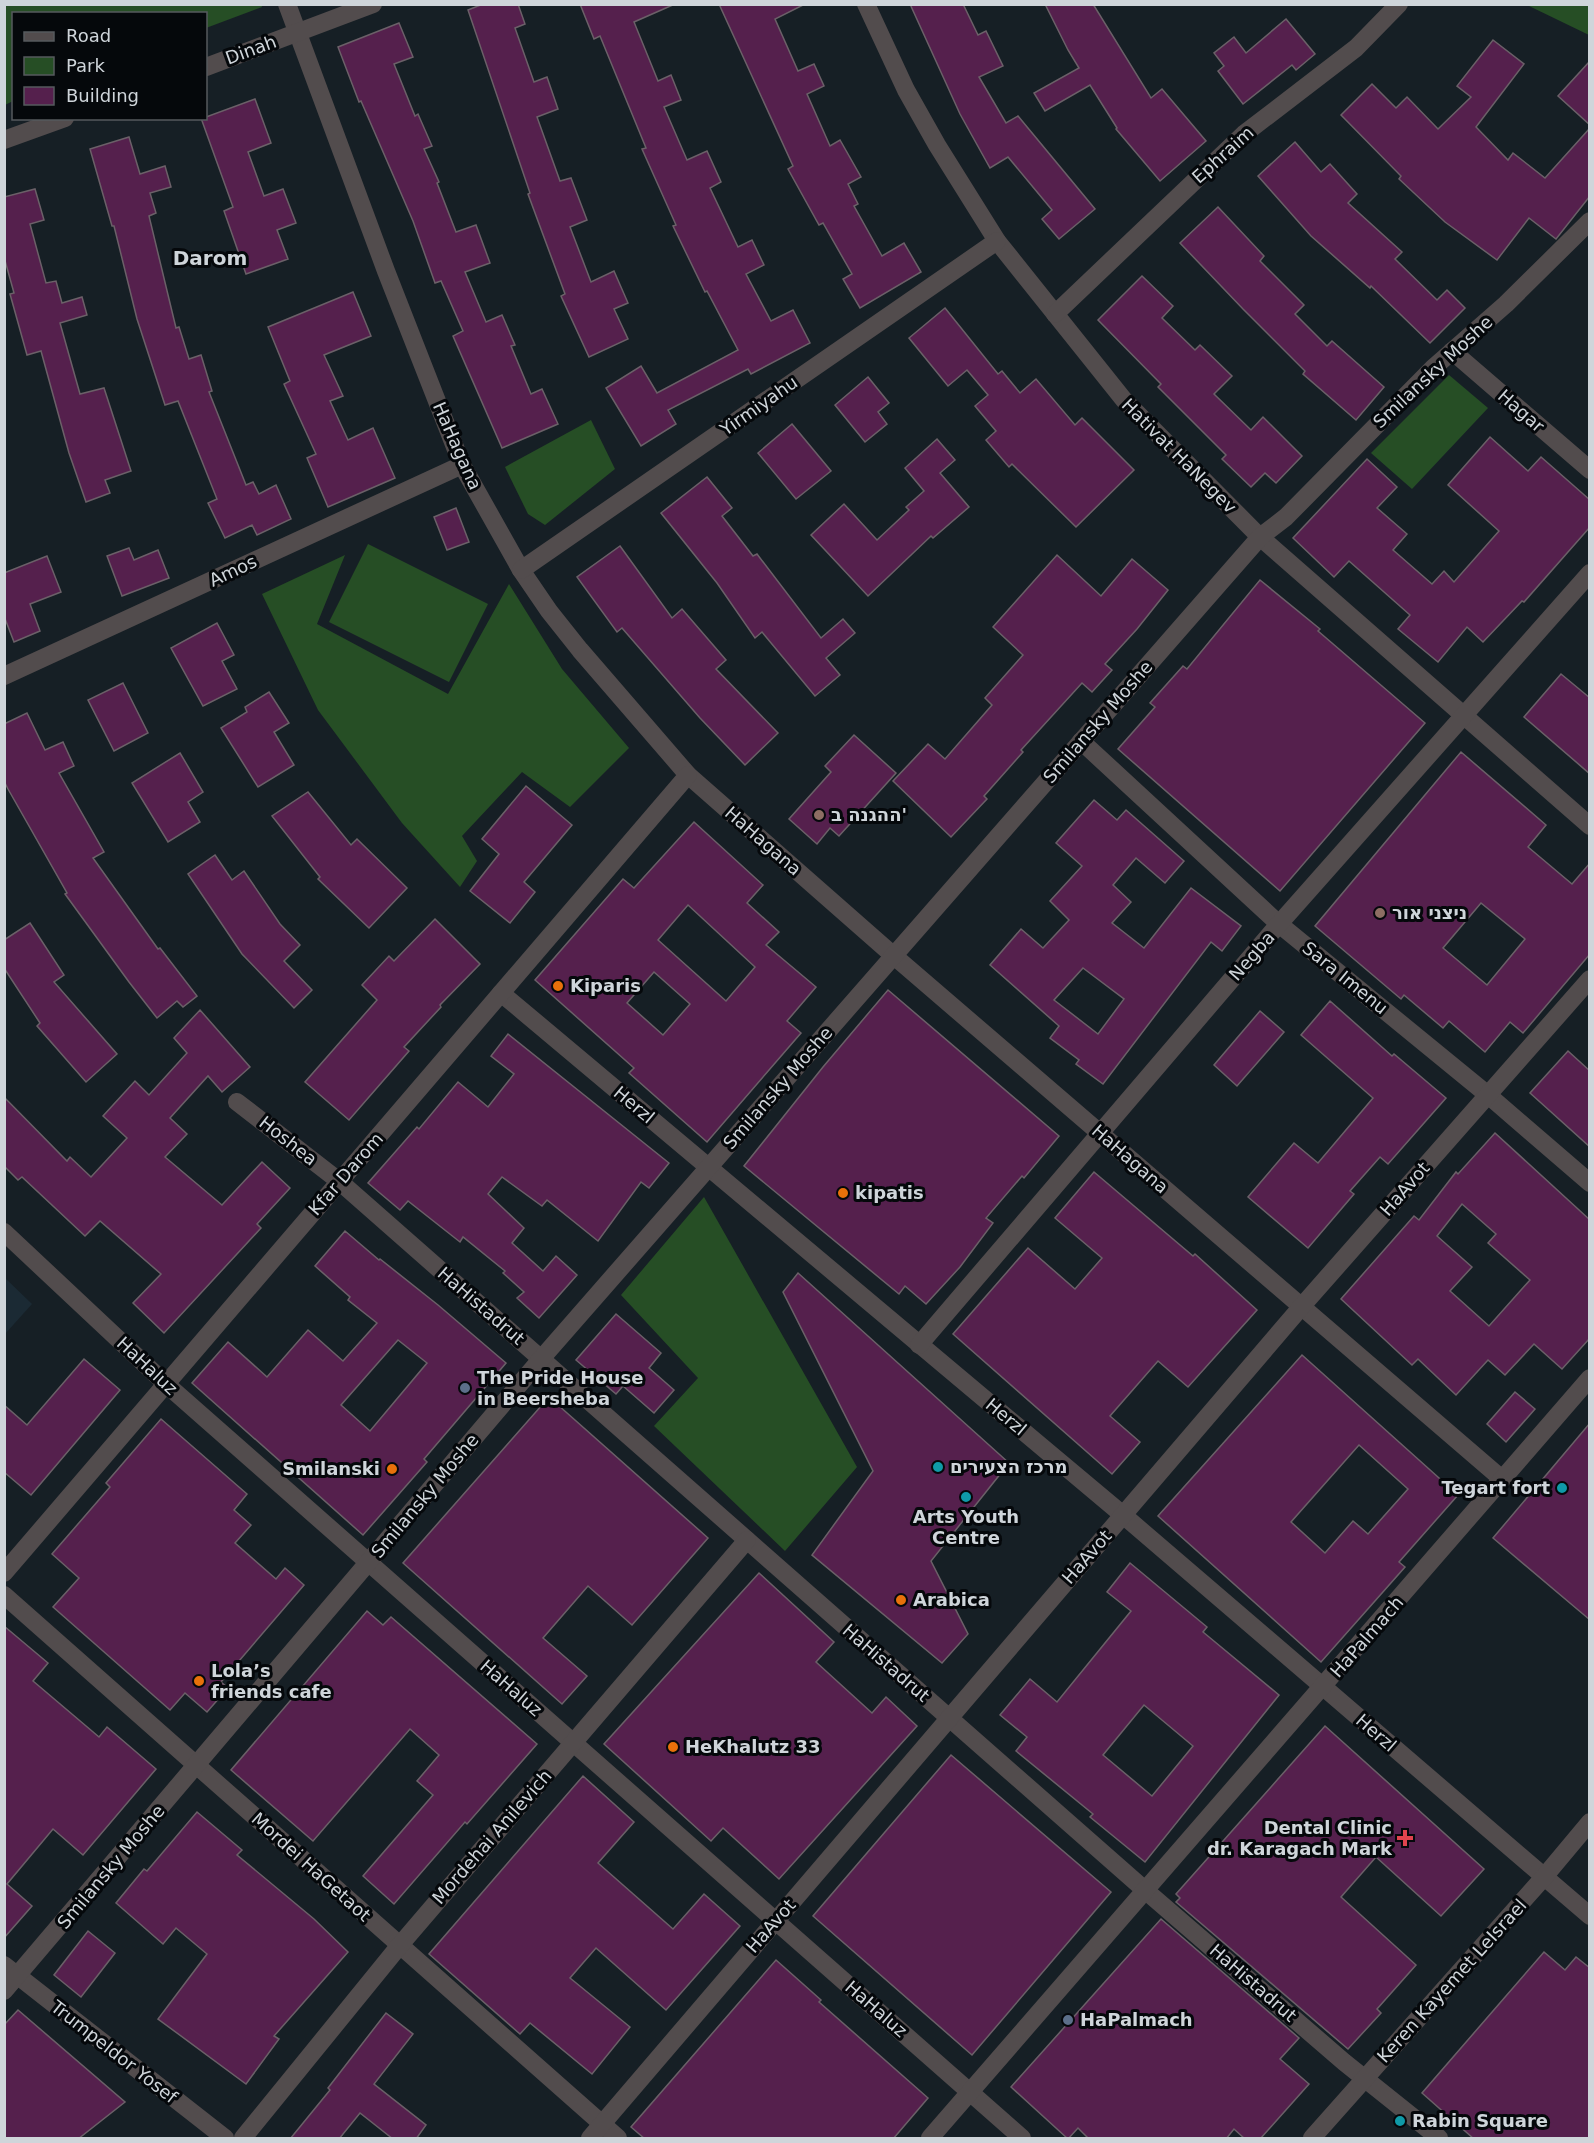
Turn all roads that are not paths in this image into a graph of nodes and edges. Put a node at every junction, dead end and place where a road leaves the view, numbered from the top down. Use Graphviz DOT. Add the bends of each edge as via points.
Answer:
graph roads {
  1 [pos="287,4"];
  2 [pos="373,4"];
  3 [pos="866,4"];
  4 [pos="1399,4"];
  5 [pos="297,33"];
  6 [pos="207,67"];
  7 [pos="59,120"];
  8 [pos="4,140"];
  9 [pos="1590,221"];
  10 [pos="997,241"];
  11 [pos="1054,315"];
  12 [pos="1452,351"];
  13 [pos="462,465"];
  14 [pos="1590,470"];
  15 [pos="1260,537"];
  16 [pos="521,570"];
  17 [pos="1590,573"];
  18 [pos="4,676"];
  19 [pos="1463,715"];
  20 [pos="1081,741"];
  21 [pos="688,775"];
  22 [pos="1590,826"];
  23 [pos="1279,924"];
  24 [pos="894,956"];
  25 [pos="1590,979"];
  26 [pos="501,993"];
  27 [pos="1488,1095"];
  28 [pos="237,1102"];
  29 [pos="1099,1133"];
  30 [pos="708,1168"];
  31 [pos="339,1181"];
  32 [pos="1590,1183"];
  33 [pos="4,1232"];
  34 [pos="1302,1306"];
  35 [pos="920,1345"];
  36 [pos="541,1359"];
  37 [pos="1590,1378"];
  38 [pos="166,1384"];
  39 [pos="1502,1479"];
  40 [pos="1123,1515"];
  41 [pos="747,1540"];
  42 [pos="368,1563"];
  43 [pos="4,1573"];
  44 [pos="4,1595"];
  45 [pos="1323,1688"];
  46 [pos="949,1718"];
  47 [pos="573,1743"];
  48 [pos="197,1766"];
  49 [pos="1590,1822"];
  50 [pos="1544,1877"];
  51 [pos="1146,1892"];
  52 [pos="1590,1916"];
  53 [pos="775,1921"];
  54 [pos="400,1945"];
  55 [pos="11,1971"];
  56 [pos="4,1991"];
  57 [pos="1365,2079"];
  58 [pos="970,2093"];
  59 [pos="601,2124"];
  60 [pos="225,2139"];
  61 [pos="243,2139"];
  62 [pos="590,2139"];
  63 [pos="618,2139"];
  64 [pos="930,2139"];
  65 [pos="1022,2139"];
  66 [pos="1312,2139"];
  67 [pos="1439,2139"];
  1 -- 5 [label="street, HaHagana"];
  2 -- 5 [label="street, Dinah"];
  3 -- 10 [label="street, Hativat HaNegev" via="906,90"];
  4 -- 11 [label="street, Ephraim" via="1356,48 1244,134"];
  5 -- 6 [label="street, Dinah"];
  5 -- 13 [label="street, HaHagana"];
  7 -- 8 [label="street"];
  9 -- 12 [label="street, Smilansky Moshe"];
  10 -- 11 [label="street, Hativat HaNegev"];
  10 -- 16 [label="street, Yirmiyahu"];
  11 -- 15 [label="street, Hativat HaNegev" via="1124,400"];
  12 -- 14 [label="street, Hagar"];
  12 -- 15 [label="street, Smilansky Moshe" via="1286,517"];
  13 -- 16 [label="street, HaHagana"];
  13 -- 18 [label="street, Amos"];
  15 -- 19 [label="street, Hativat HaNegev"];
  15 -- 20 [label="street, Smilansky Moshe"];
  16 -- 21 [label="street, HaHagana" via="580,650"];
  17 -- 19 [label="street, Negba"];
  19 -- 22 [label="street, Hativat HaNegev"];
  19 -- 23 [label="street, Negba"];
  20 -- 23 [label="street, Sara Imenu"];
  20 -- 24 [label="street, Smilansky Moshe"];
  21 -- 24 [label="street, HaHagana"];
  21 -- 26 [label="street, Kfar Darom"];
  23 -- 27 [label="street, Sara Imenu"];
  23 -- 29 [label="street, Negba"];
  24 -- 29 [label="street, HaHagana"];
  24 -- 30 [label="street, Smilansky Moshe"];
  25 -- 27 [label="street, HaAvot"];
  26 -- 30 [label="street, Herzl"];
  26 -- 31 [label="street, Kfar Darom"];
  27 -- 32 [label="street, Sara Imenu"];
  27 -- 34 [label="street, HaAvot"];
  28 -- 31 [label="street, Hoshea"];
  29 -- 34 [label="street, HaHagana"];
  29 -- 35 [label="street, Negba"];
  30 -- 35 [label="street, Herzl"];
  30 -- 36 [label="street, Smilansky Moshe"];
  31 -- 36 [label="street, HaHistadrut"];
  31 -- 38 [label="street, Kfar Darom"];
  33 -- 38 [label="street, HaHaluz"];
  34 -- 39 [label="street, HaHagana"];
  34 -- 40 [label="street, HaAvot"];
  35 -- 40 [label="street, Herzl"];
  36 -- 41 [label="street, HaHistadrut"];
  36 -- 42 [label="street, Smilansky Moshe"];
  37 -- 39 [label="street, HaPalmach"];
  38 -- 42 [label="street, HaHaluz"];
  38 -- 43 [label="street, Kfar Darom"];
  39 -- 45 [label="street, HaPalmach"];
  40 -- 45 [label="street, Herzl"];
  40 -- 46 [label="street, HaAvot"];
  41 -- 46 [label="street, HaHistadrut"];
  41 -- 47 [label="street, Mordehai Anilevich"];
  42 -- 47 [label="street, HaHaluz"];
  42 -- 48 [label="street, Smilansky Moshe"];
  44 -- 48 [label="street, Mordei HaGetaot"];
  45 -- 50 [label="street, Herzl"];
  45 -- 51 [label="street, HaPalmach"];
  46 -- 51 [label="street, HaHistadrut"];
  46 -- 53 [label="street, HaAvot"];
  47 -- 53 [label="street, HaHaluz"];
  47 -- 54 [label="street, Mordehai Anilevich"];
  48 -- 54 [label="street, Mordei HaGetaot"];
  48 -- 55 [label="street, Smilansky Moshe"];
  49 -- 50 [label="street, Keren Kayemet LeIsrael"];
  50 -- 52 [label="street, Herzl"];
  50 -- 57 [label="street, Keren Kayemet LeIsrael"];
  51 -- 57 [label="street, HaHistadrut"];
  51 -- 58 [label="street, HaPalmach"];
  53 -- 58 [label="street, HaHaluz"];
  53 -- 59 [label="street, HaAvot"];
  54 -- 59 [label="street, Mordei HaGetaot"];
  54 -- 61 [label="street, Mordehai Anilevich"];
  55 -- 56 [label="street, Smilansky Moshe"];
  55 -- 60 [label="street, Trumpeldor Yosef"];
  57 -- 66 [label="street, Keren Kayemet LeIsrael"];
  57 -- 67 [label="street, HaHistadrut"];
  58 -- 64 [label="street, HaPalmach"];
  58 -- 65 [label="street, HaHaluz"];
  59 -- 62 [label="street, HaAvot"];
  59 -- 63 [label="street, Mordei HaGetaot"];
}
